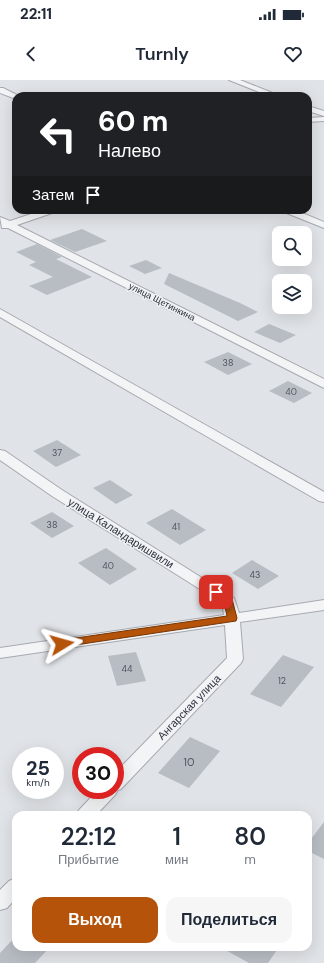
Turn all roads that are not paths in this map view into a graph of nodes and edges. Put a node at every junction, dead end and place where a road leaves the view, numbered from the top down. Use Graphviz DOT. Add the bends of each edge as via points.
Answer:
graph roads {
  1 [pos="233,80"];
  2 [pos="0,90"];
  3 [pos="265,92"];
  4 [pos="12,94"];
  5 [pos="312,110"];
  6 [pos="324,114"];
  7 [pos="324,119"];
  8 [pos="312,120"];
  9 [pos="39,214"];
  10 [pos="297,214"];
  11 [pos="3,225"];
  12 [pos="324,225"];
  13 [pos="0,312"];
  14 [pos="324,384"];
  15 [pos="0,454"];
  16 [pos="324,498"];
  17 [pos="324,605"];
  18 [pos="232,618"];
  19 [pos="0,653"];
  20 [pos="124,775"];
  21 [pos="100,799"];
  22 [pos="89,811"];
  23 [pos="12,890"];
  24 [pos="0,902"];
  1 -- 3 [label="street"];
  2 -- 4 [label="street"];
  5 -- 6 [label="street"];
  7 -- 8 [label="street"];
  9 -- 11 [label="street"];
  10 -- 12 [label="street"];
  11 -- 14 [label="street, улица Щетинкина"];
  13 -- 16 [label="street"];
  15 -- 18 [label="street, улица Каландаришвили" via="57,493 229,601"];
  17 -- 18 [label="street"];
  18 -- 19 [label="street"];
  18 -- 20 [label="street, Ангарская улица" via="235,659"];
  21 -- 22 [label="street"];
  23 -- 24 [label="street"];
}
